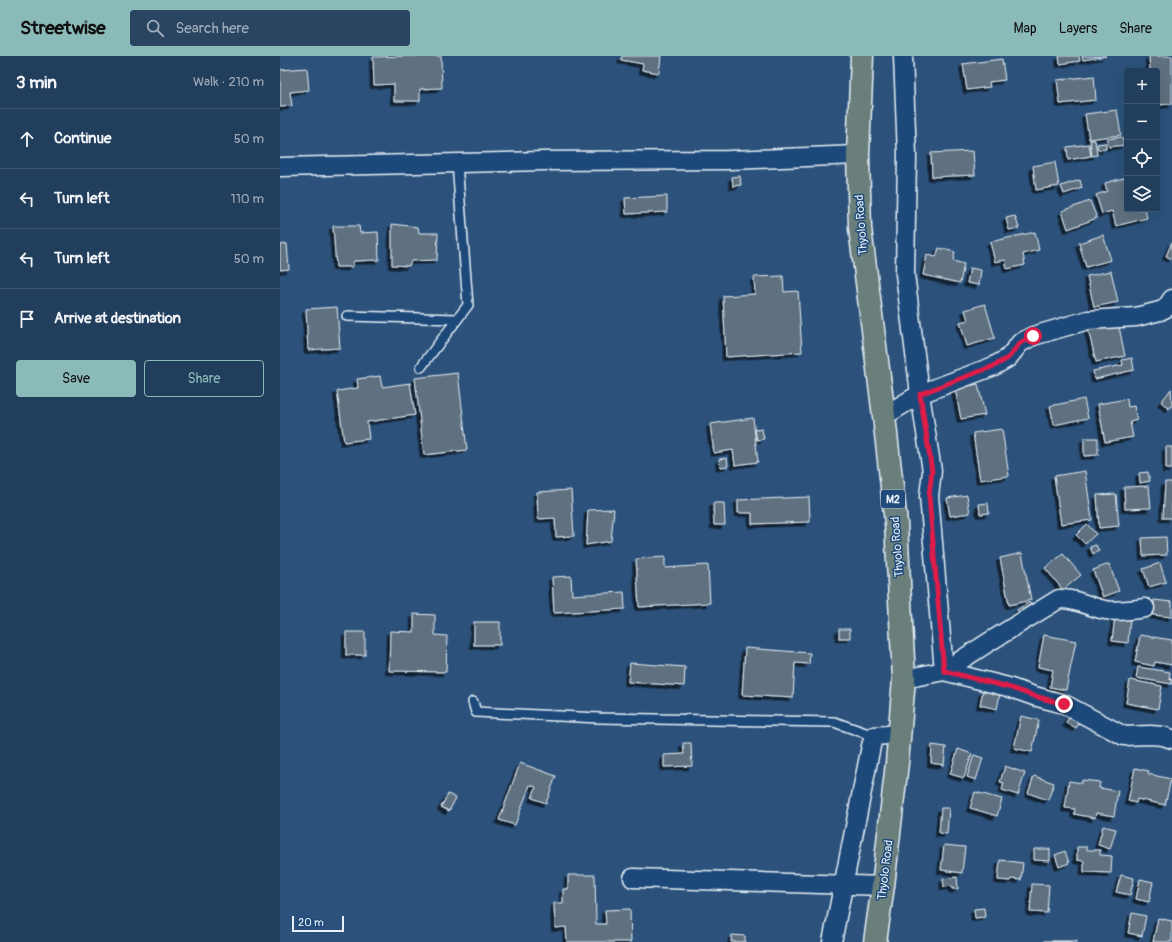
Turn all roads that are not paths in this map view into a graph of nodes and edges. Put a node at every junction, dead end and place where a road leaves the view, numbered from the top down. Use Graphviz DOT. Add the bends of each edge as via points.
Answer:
graph roads {
  1 [pos="862,56"];
  2 [pos="903,56"];
  3 [pos="858,155"];
  4 [pos="457,162"];
  5 [pos="280,167"];
  6 [pos="1172,299"];
  7 [pos="347,316"];
  8 [pos="457,320"];
  9 [pos="421,367"];
  10 [pos="920,394"];
  11 [pos="884,416"];
  12 [pos="1145,608"];
  13 [pos="944,671"];
  14 [pos="904,679"];
  15 [pos="473,702"];
  16 [pos="900,734"];
  17 [pos="874,736"];
  18 [pos="1172,739"];
  19 [pos="633,878"];
  20 [pos="844,884"];
  21 [pos="883,886"];
  22 [pos="832,942"];
  23 [pos="875,942"];
  1 -- 3 [label="highway, Thyolo Road / M2"];
  2 -- 10 [label="street" via="907,155 905,274"];
  3 -- 4 [label="street" via="729,160"];
  3 -- 11 [label="highway, Thyolo Road / M2" via="860,228"];
  4 -- 5 [label="street"];
  4 -- 8 [label="lane" via="468,305"];
  6 -- 10 [label="street" via="1166,308 1160,311 1136,317 1088,320 1033,336 1020,343 1008,358 994,366"];
  7 -- 8 [label="lane"];
  8 -- 9 [label="lane"];
  10 -- 11 [label="street"];
  10 -- 13 [label="street" via="932,471 929,496"];
  11 -- 14 [label="highway, Thyolo Road / M2" via="896,523"];
  12 -- 13 [label="street" via="1106,610 1059,599"];
  13 -- 14 [label="street"];
  13 -- 18 [label="street" via="1064,704 1124,736 1150,735"];
  14 -- 16 [label="highway, Thyolo Road / M2"];
  15 -- 17 [label="lane" via="476,712 599,718 834,722"];
  16 -- 17 [label="street"];
  16 -- 21 [label="highway, Thyolo Road / M2"];
  17 -- 20 [label="street"];
  19 -- 20 [label="street"];
  20 -- 21 [label="street"];
  20 -- 22 [label="street"];
  21 -- 23 [label="highway, Thyolo Road / M2"];
}
